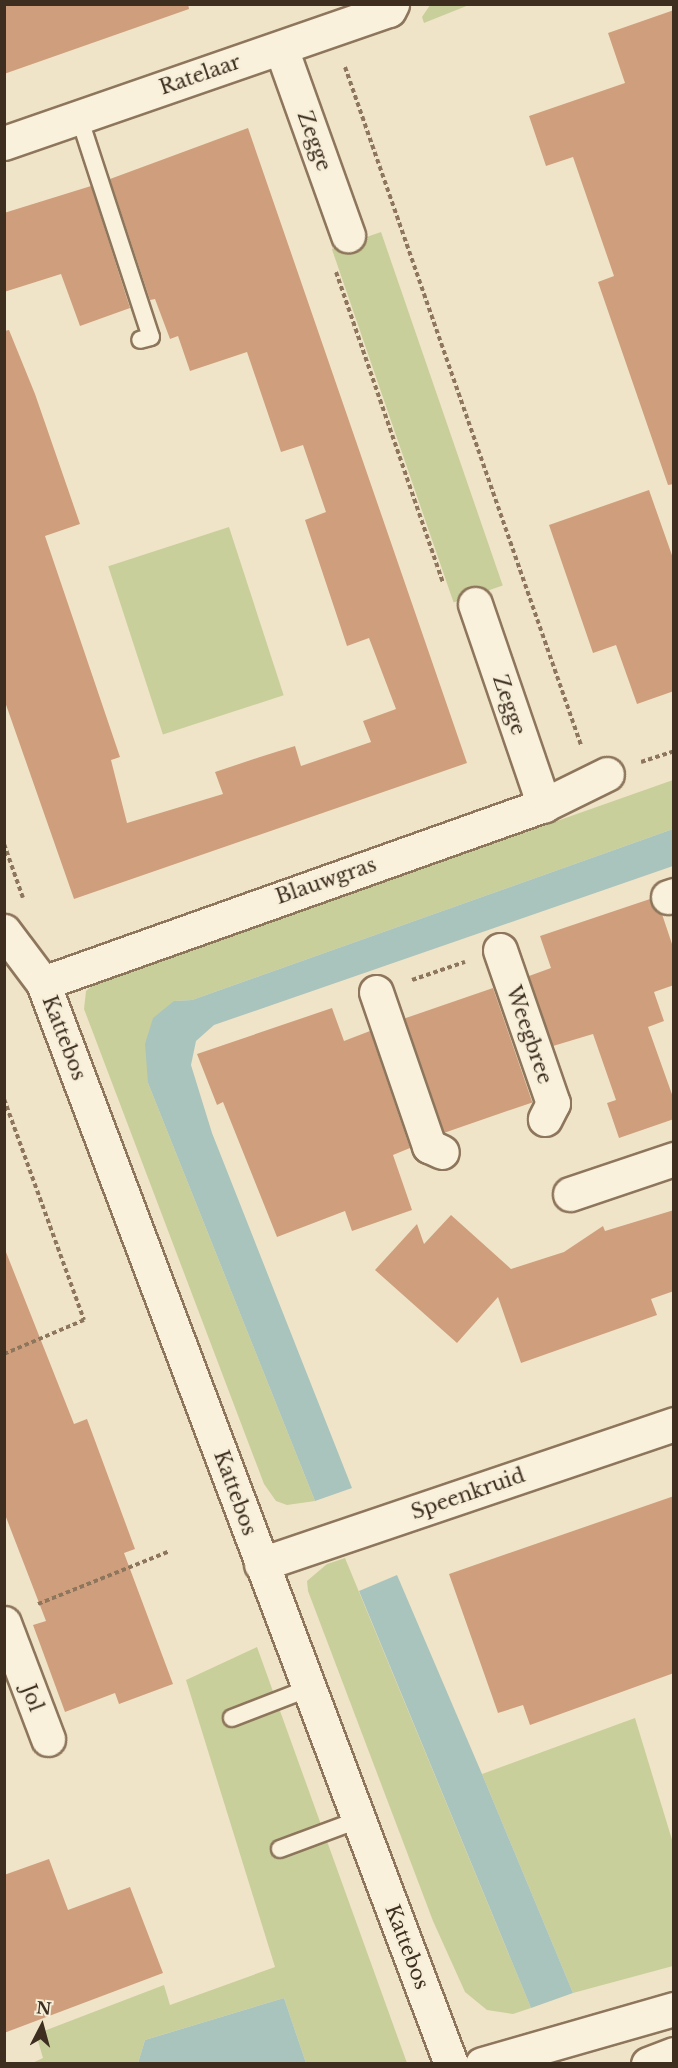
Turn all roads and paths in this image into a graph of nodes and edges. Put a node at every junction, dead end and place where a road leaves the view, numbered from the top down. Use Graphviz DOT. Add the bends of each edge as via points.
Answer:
graph roads {
  1 [pos="392,4"];
  2 [pos="281,48"];
  3 [pos="342,57"];
  4 [pos="79,117"];
  5 [pos="4,143"];
  6 [pos="340,248"];
  7 [pos="140,340"];
  8 [pos="446,589"];
  9 [pos="475,604"];
  10 [pos="583,751"];
  11 [pos="607,774"];
  12 [pos="544,806"];
  13 [pos="4,844"];
  14 [pos="16,921"];
  15 [pos="500,950"];
  16 [pos="43,982"];
  17 [pos="376,992"];
  18 [pos="4,1099"];
  19 [pos="545,1119"];
  20 [pos="442,1152"];
  21 [pos="674,1159"];
  22 [pos="570,1194"];
  23 [pos="4,1354"];
  24 [pos="674,1424"];
  25 [pos="170,1551"];
  26 [pos="261,1564"];
  27 [pos="18,1615"];
  28 [pos="307,1689"];
  29 [pos="232,1718"];
  30 [pos="48,1739"];
  31 [pos="358,1820"];
  32 [pos="280,1850"];
  33 [pos="674,2009"];
  34 [pos="674,2054"];
  35 [pos="451,2064"];
  36 [pos="482,2064"];
  37 [pos="648,2064"];
  1 -- 2 [label="street, Ratelaar" via="389,10"];
  2 -- 4 [label="street, Ratelaar"];
  2 -- 6 [label="street, Zegge"];
  3 -- 10 [label="path"];
  4 -- 5 [label="street, Ratelaar"];
  4 -- 7 [label="lane" via="151,336"];
  6 -- 8 [label="path"];
  9 -- 12 [label="street, Zegge"];
  11 -- 12 [label="street, Blauwgras"];
  12 -- 16 [label="street, Blauwgras"];
  13 -- 14 [label="path"];
  14 -- 16 [label="street, Kattebos"];
  15 -- 17 [label="path"];
  15 -- 19 [label="street, Weegbree" via="553,1104"];
  16 -- 26 [label="street, Kattebos"];
  17 -- 20 [label="street" via="429,1146"];
  18 -- 23 [label="path" via="84,1320"];
  21 -- 22 [label="street"];
  24 -- 26 [label="street, Speenkruid"];
  25 -- 27 [label="path"];
  26 -- 28 [label="street, Kattebos"];
  27 -- 30 [label="street, Jol"];
  28 -- 29 [label="lane"];
  28 -- 31 [label="street, Kattebos"];
  31 -- 32 [label="lane"];
  31 -- 35 [label="street, Kattebos"];
  33 -- 36 [label="street"];
  34 -- 37 [label="street"];
}
